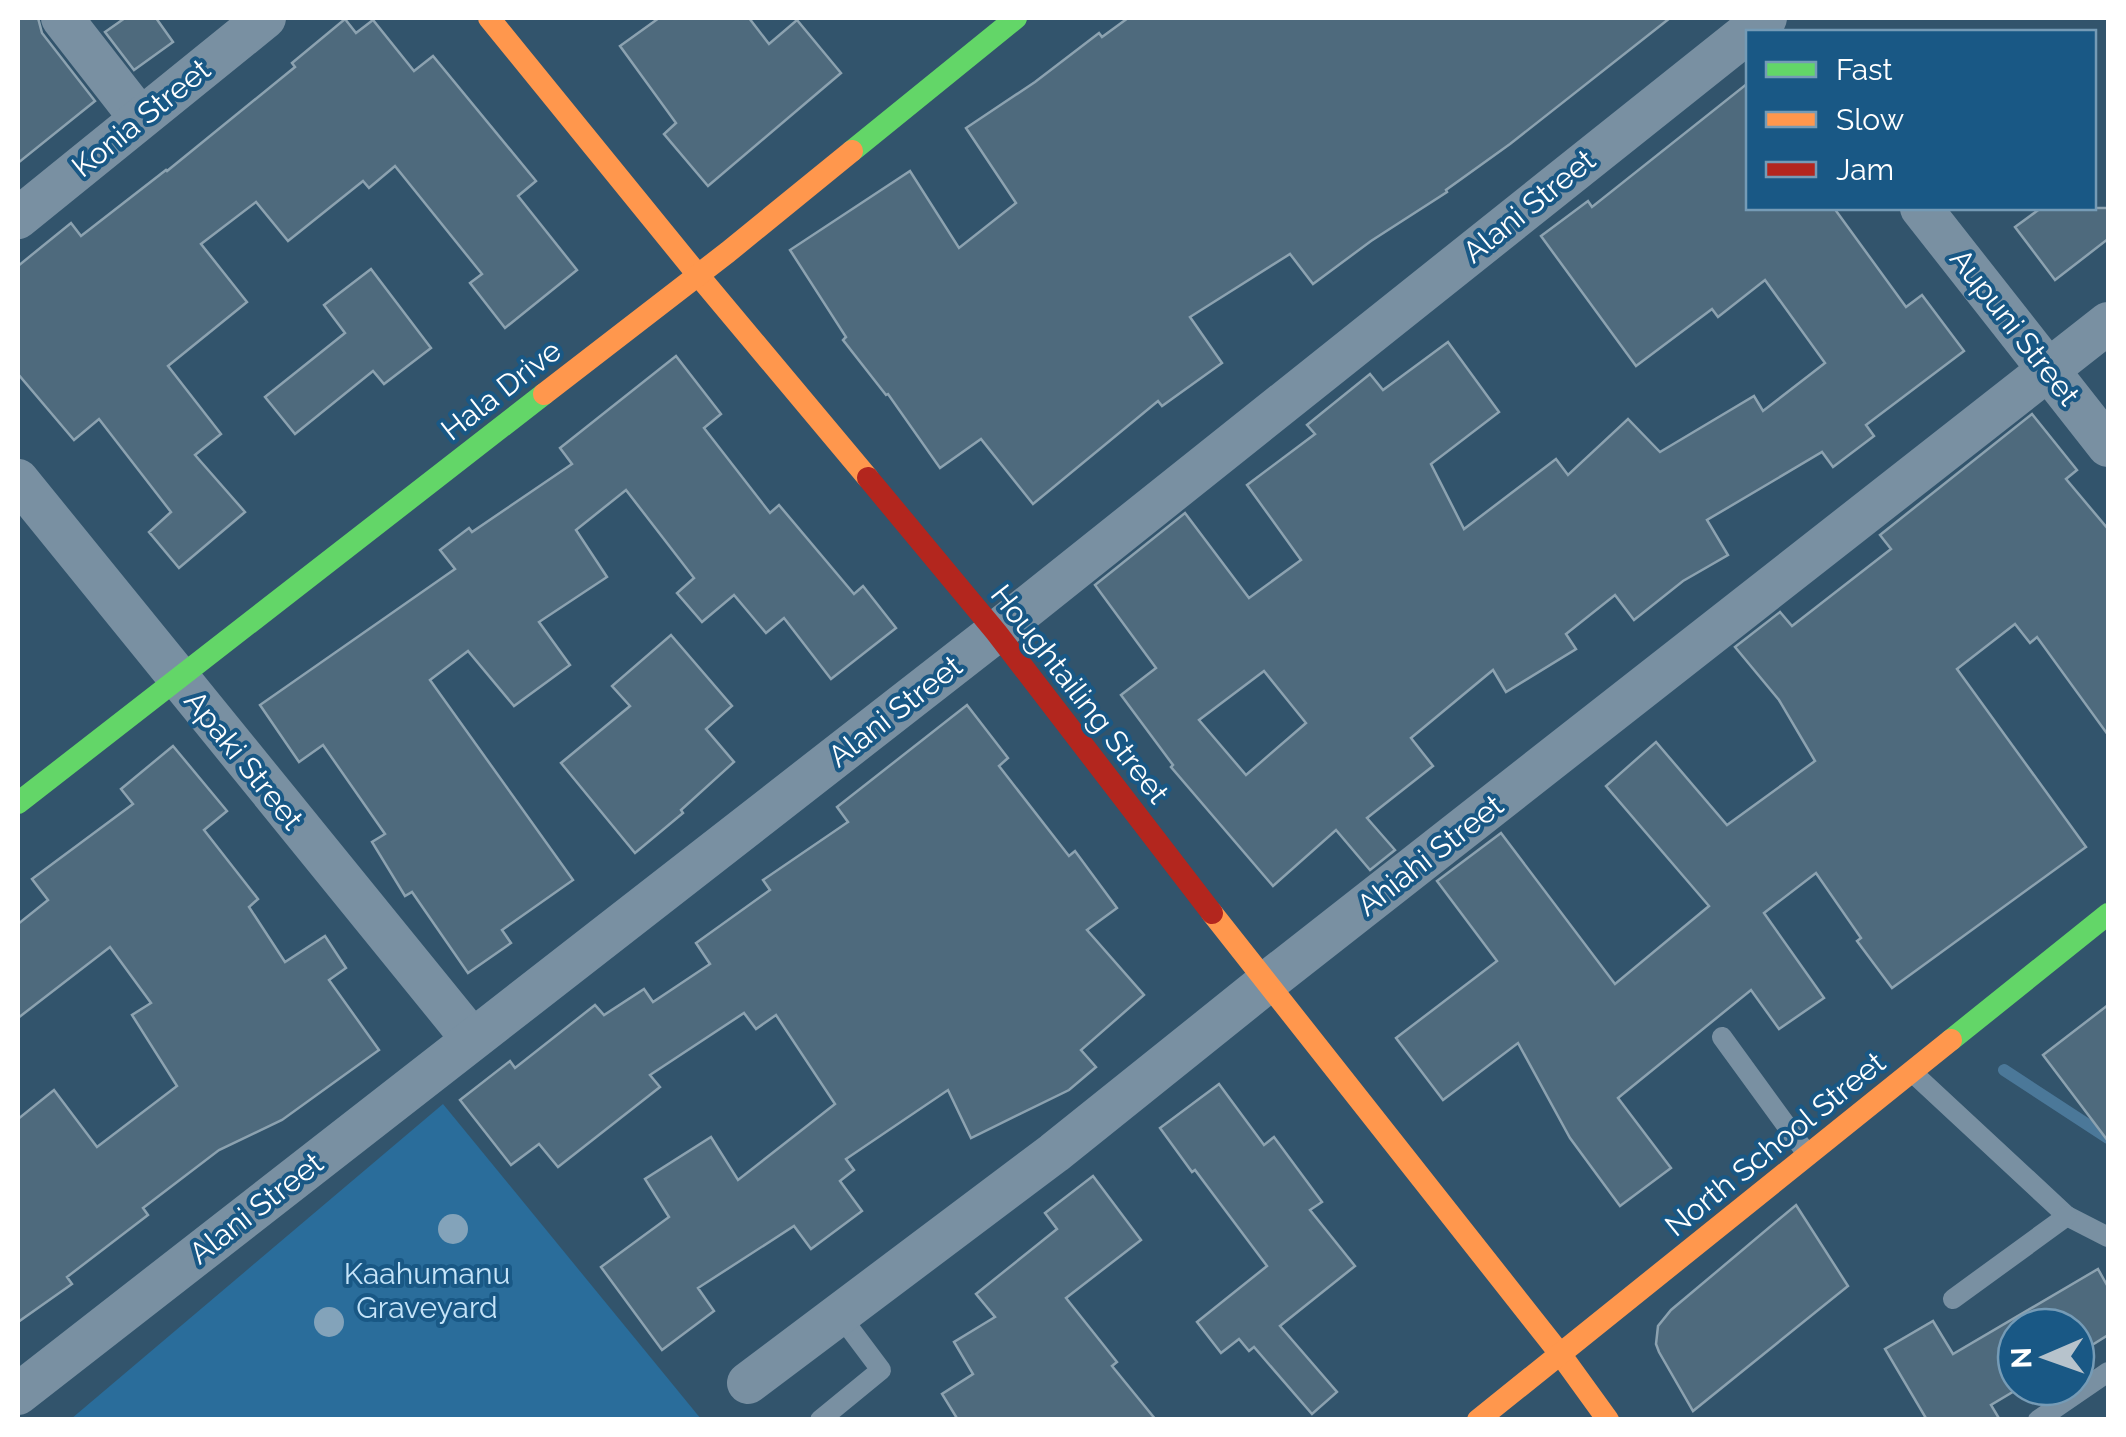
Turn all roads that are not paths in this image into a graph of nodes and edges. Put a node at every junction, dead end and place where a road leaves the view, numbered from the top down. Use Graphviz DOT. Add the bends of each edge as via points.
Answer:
graph roads {
  1 [pos="62,18"];
  2 [pos="265,18"];
  3 [pos="489,18"];
  4 [pos="1016,18"];
  5 [pos="1746,36"];
  6 [pos="140,118"];
  7 [pos="1923,210"];
  8 [pos="18,218"];
  9 [pos="698,275"];
  10 [pos="2108,322"];
  11 [pos="2049,371"];
  12 [pos="2108,446"];
  13 [pos="18,480"];
  14 [pos="996,632"];
  15 [pos="179,680"];
  16 [pos="18,803"];
  17 [pos="2108,914"];
  18 [pos="1266,983"];
  19 [pos="1722,1037"];
  20 [pos="472,1039"];
  21 [pos="1911,1072"];
  22 [pos="1808,1156"];
  23 [pos="2067,1216"];
  24 [pos="2108,1237"];
  25 [pos="1953,1300"];
  26 [pos="838,1314"];
  27 [pos="1560,1355"];
  28 [pos="2108,1372"];
  29 [pos="748,1382"];
  30 [pos="18,1394"];
  31 [pos="820,1420"];
  32 [pos="1478,1420"];
  33 [pos="1608,1420"];
  34 [pos="2038,1420"];
  1 -- 6 [label="street"];
  2 -- 6 [label="street, Konia Street"];
  3 -- 9 [label="street, Houghtailing Street"];
  4 -- 9 [label="street, Hala Drive"];
  5 -- 14 [label="street, Alani Street"];
  6 -- 8 [label="street, Konia Street"];
  7 -- 11 [label="street, Aupuni Street"];
  9 -- 14 [label="street, Houghtailing Street"];
  9 -- 15 [label="street, Hala Drive"];
  10 -- 11 [label="street, Ahiahi Street"];
  11 -- 12 [label="street, Aupuni Street"];
  11 -- 18 [label="street, Ahiahi Street"];
  13 -- 15 [label="street, Apaki Street"];
  14 -- 18 [label="street, Houghtailing Street"];
  14 -- 20 [label="street, Alani Street"];
  15 -- 16 [label="street, Hala Drive"];
  15 -- 20 [label="street, Apaki Street"];
  17 -- 21 [label="street, North School Street"];
  18 -- 26 [label="street, Ahiahi Street" via="1054,1154"];
  18 -- 27 [label="street, Houghtailing Street"];
  19 -- 22 [label="lane"];
  20 -- 30 [label="street, Alani Street"];
  21 -- 22 [label="street, North School Street"];
  21 -- 23 [label="lane"];
  22 -- 27 [label="street, North School Street"];
  23 -- 24 [label="lane"];
  23 -- 25 [label="lane"];
  26 -- 29 [label="street, Ahiahi Street"];
  26 -- 31 [label="lane" via="881,1370"];
  27 -- 32 [label="street, North School Street"];
  27 -- 33 [label="street, Houghtailing Street"];
  28 -- 34 [label="lane"];
}
